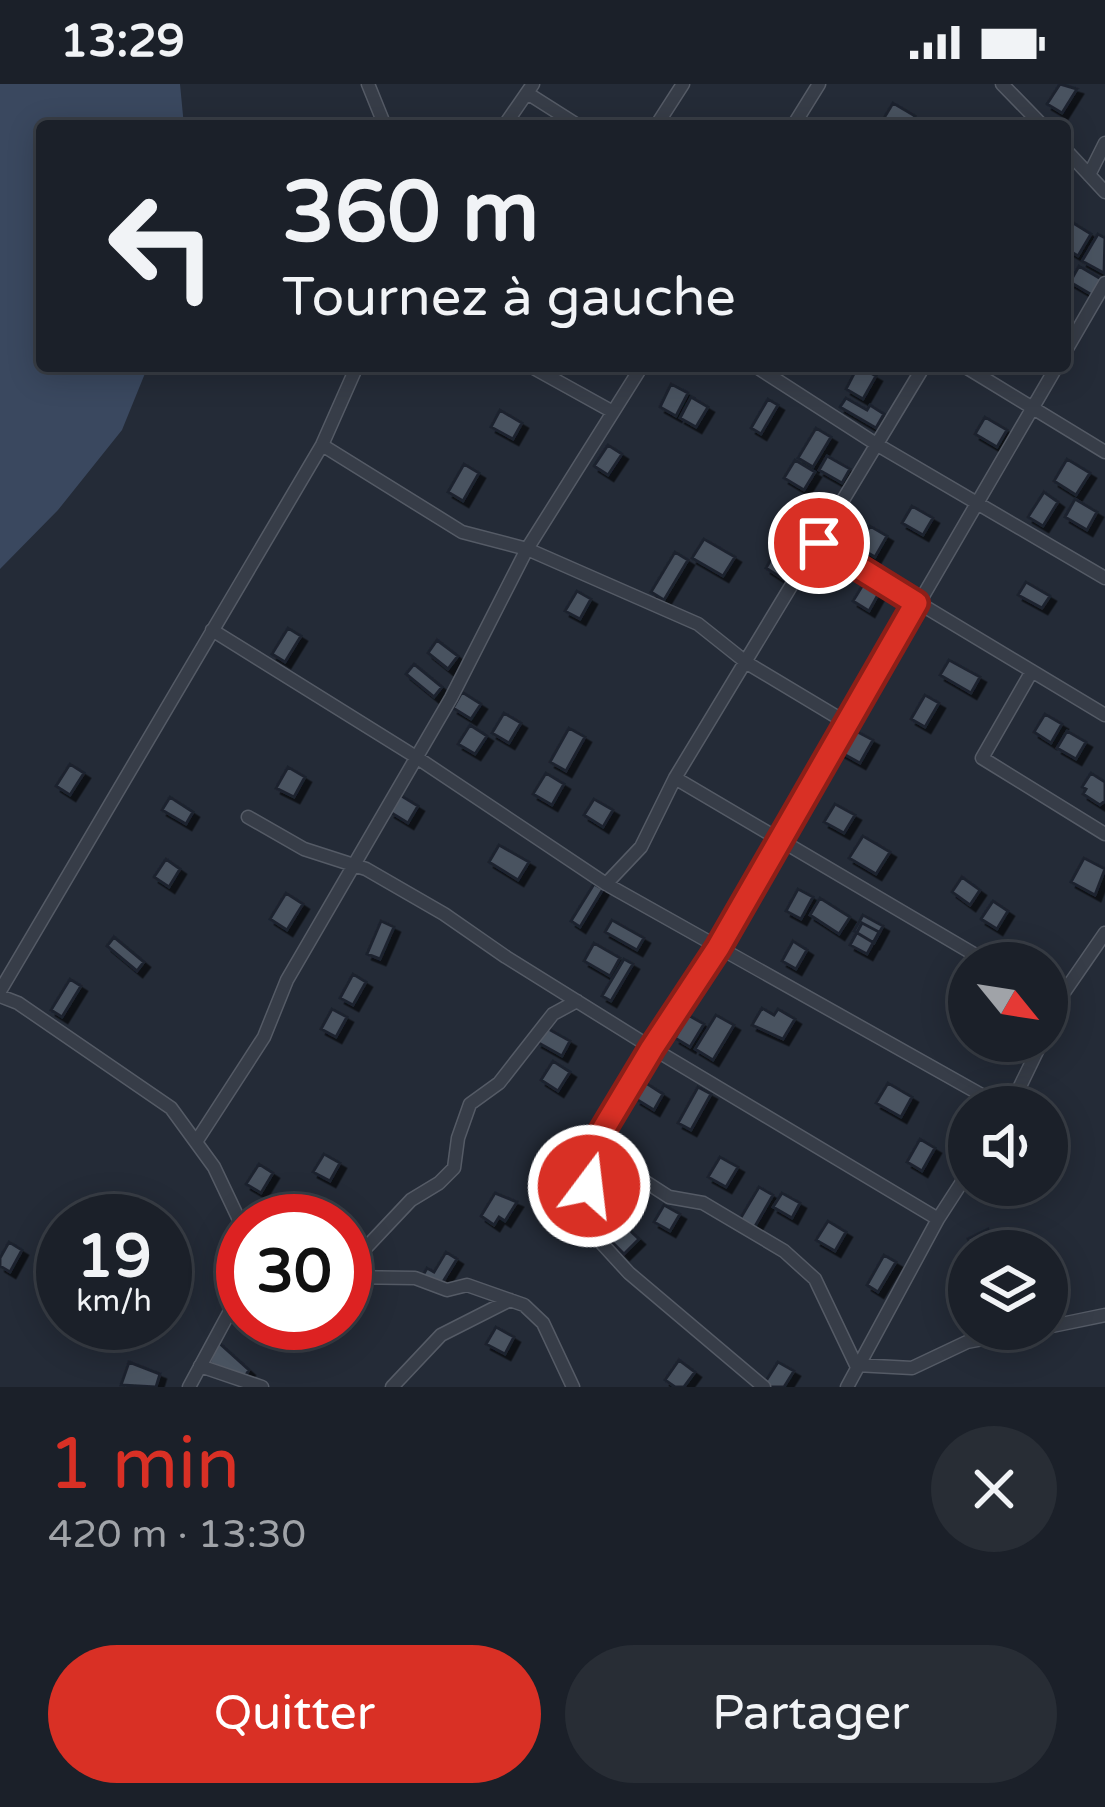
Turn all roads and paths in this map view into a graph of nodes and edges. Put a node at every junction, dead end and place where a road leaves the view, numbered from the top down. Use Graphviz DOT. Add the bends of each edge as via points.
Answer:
graph roads {
  1 [pos="368,84"];
  2 [pos="683,84"];
  3 [pos="820,84"];
  4 [pos="1002,84"];
  5 [pos="530,88"];
  6 [pos="383,120"];
  7 [pos="509,120"];
  8 [pos="571,120"];
  9 [pos="660,120"];
  10 [pos="797,120"];
  11 [pos="1037,120"];
  12 [pos="1105,143"];
  13 [pos="1071,156"];
  14 [pos="1089,175"];
  15 [pos="1105,192"];
  16 [pos="1105,284"];
  17 [pos="1071,342"];
  18 [pos="354,372"];
  19 [pos="541,372"];
  20 [pos="638,372"];
  21 [pos="764,372"];
  22 [pos="920,372"];
  23 [pos="974,372"];
  24 [pos="1053,372"];
  25 [pos="1033,407"];
  26 [pos="614,412"];
  27 [pos="876,444"];
  28 [pos="322,445"];
  29 [pos="1105,452"];
  30 [pos="979,505"];
  31 [pos="819,543"];
  32 [pos="527,549"];
  33 [pos="1105,578"];
  34 [pos="916,603"];
  35 [pos="212,631"];
  36 [pos="746,663"];
  37 [pos="1032,671"];
  38 [pos="1105,715"];
  39 [pos="847,723"];
  40 [pos="416,757"];
  41 [pos="675,778"];
  42 [pos="248,817"];
  43 [pos="1105,834"];
  44 [pos="779,841"];
  45 [pos="354,863"];
  46 [pos="606,884"];
  47 [pos="1105,933"];
  48 [pos="952,942"];
  49 [pos="718,948"];
  50 [pos="1068,980"];
  51 [pos="0,993"];
  52 [pos="577,1000"];
  53 [pos="652,1048"];
  54 [pos="968,1086"];
  55 [pos="196,1142"];
  56 [pos="592,1148"];
  57 [pos="227,1194"];
  58 [pos="948,1204"];
  59 [pos="938,1219"];
  60 [pos="372,1243"];
  61 [pos="372,1275"];
  62 [pos="510,1300"];
  63 [pos="1105,1316"];
  64 [pos="1068,1323"];
  65 [pos="216,1337"];
  66 [pos="950,1350"];
  67 [pos="856,1365"];
  68 [pos="200,1366"];
  69 [pos="189,1387"];
  70 [pos="262,1387"];
  71 [pos="392,1387"];
  72 [pos="573,1387"];
  73 [pos="764,1387"];
  74 [pos="847,1387"];
  1 -- 6 [label="street"];
  2 -- 9 [label="street"];
  3 -- 10 [label="street"];
  4 -- 11 [label="street"];
  5 -- 7 [label="street"];
  5 -- 8 [label="street"];
  12 -- 14 [label="street"];
  13 -- 14 [label="street"];
  14 -- 15 [label="street"];
  16 -- 17 [label="street"];
  18 -- 28 [label="street"];
  19 -- 26 [label="street"];
  20 -- 26 [label="street"];
  21 -- 27 [label="street"];
  22 -- 27 [label="street"];
  23 -- 25 [label="street"];
  24 -- 25 [label="street"];
  25 -- 29 [label="street"];
  25 -- 30 [label="street"];
  26 -- 32 [label="street"];
  27 -- 30 [label="street"];
  27 -- 31 [label="street"];
  28 -- 32 [label="street" via="462,532"];
  28 -- 35 [label="street"];
  30 -- 33 [label="street"];
  30 -- 34 [label="street"];
  31 -- 34 [label="street"];
  31 -- 36 [label="street"];
  32 -- 36 [label="street" via="698,625"];
  32 -- 40 [label="street"];
  34 -- 37 [label="street"];
  34 -- 39 [label="street"];
  35 -- 40 [label="street"];
  35 -- 51 [label="street"];
  36 -- 39 [label="street"];
  36 -- 41 [label="street"];
  37 -- 38 [label="street"];
  37 -- 43 [label="street" via="982,758"];
  39 -- 44 [label="street"];
  40 -- 45 [label="street"];
  40 -- 46 [label="street"];
  41 -- 44 [label="street"];
  41 -- 46 [label="street" via="641,847"];
  42 -- 45 [label="street" via="304,850"];
  44 -- 48 [label="street"];
  44 -- 49 [label="street"];
  45 -- 52 [label="street"];
  45 -- 55 [label="street" via="264,1037"];
  46 -- 49 [label="street"];
  47 -- 50 [label="street"];
  49 -- 53 [label="street"];
  49 -- 54 [label="street"];
  51 -- 55 [label="street" via="171,1108"];
  52 -- 53 [label="street"];
  52 -- 60 [label="street" via="553,1014 500,1083 470,1104 454,1168"];
  53 -- 56 [label="street"];
  53 -- 59 [label="street"];
  55 -- 57 [label="street"];
  56 -- 67 [label="street" via="668,1196 703,1203 784,1251 815,1279"];
  56 -- 73 [label="street" via="585,1225 629,1273"];
  58 -- 59 [label="street"];
  59 -- 67 [label="street"];
  61 -- 62 [label="street" via="447,1290 467,1285"];
  62 -- 71 [label="street" via="441,1335"];
  62 -- 72 [label="street" via="544,1323"];
  63 -- 64 [label="street"];
  65 -- 68 [label="street"];
  66 -- 67 [label="street" via="912,1368"];
  67 -- 74 [label="street"];
  68 -- 69 [label="street"];
  68 -- 70 [label="street"];
}
